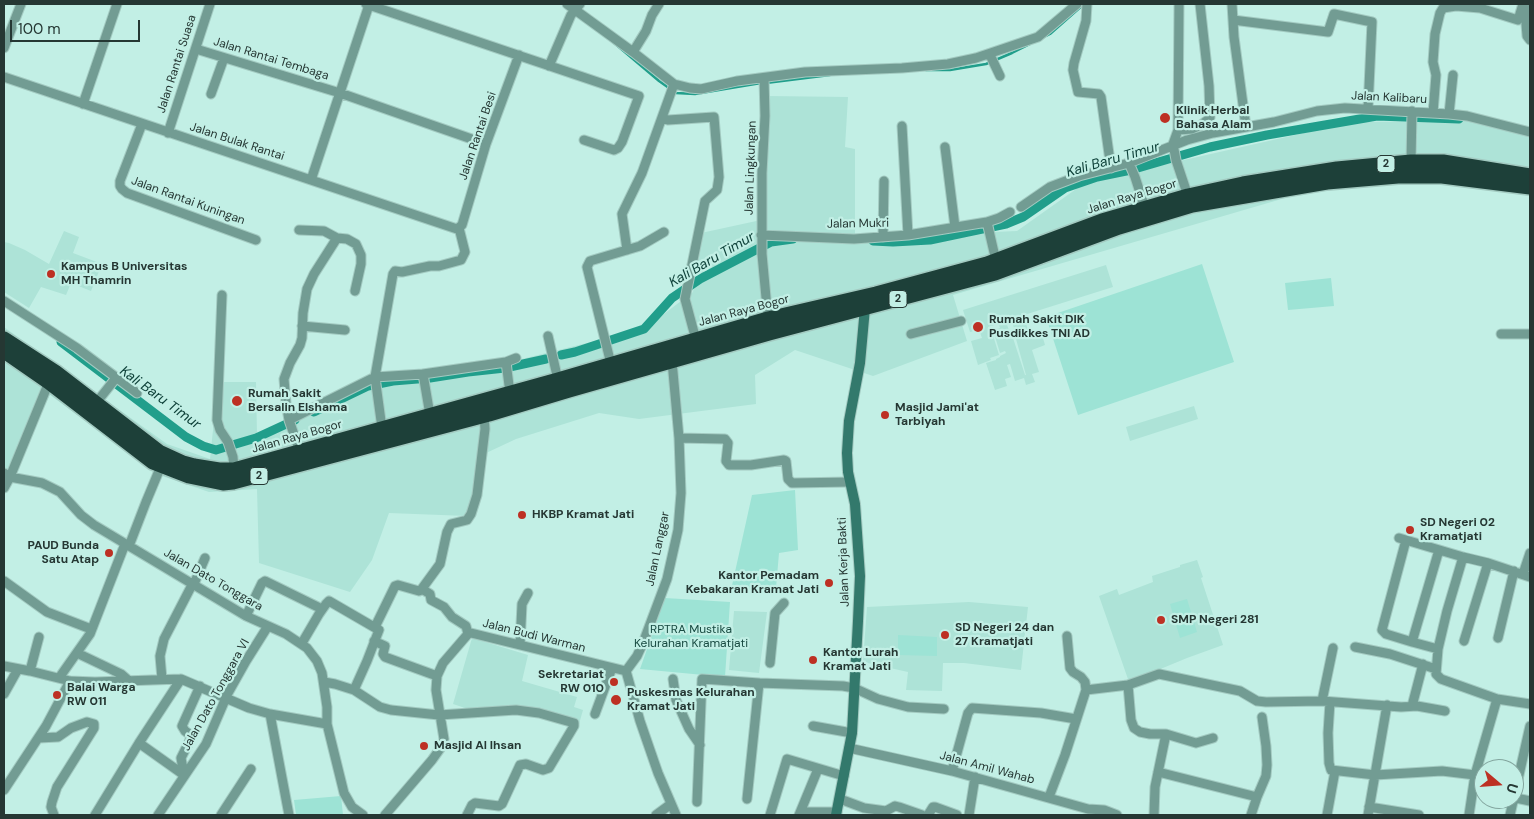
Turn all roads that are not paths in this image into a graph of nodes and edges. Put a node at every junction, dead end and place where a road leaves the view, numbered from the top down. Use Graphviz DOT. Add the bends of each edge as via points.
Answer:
graph roads {
  1 [pos="21,4"];
  2 [pos="117,4"];
  3 [pos="210,4"];
  4 [pos="368,4"];
  5 [pos="659,4"];
  6 [pos="1077,4"];
  7 [pos="1181,4"];
  8 [pos="1200,4"];
  9 [pos="1232,4"];
  10 [pos="1523,4"];
  11 [pos="1088,5"];
  12 [pos="573,8"];
  13 [pos="1530,9"];
  14 [pos="1233,20"];
  15 [pos="1530,40"];
  16 [pos="4,48"];
  17 [pos="196,48"];
  18 [pos="633,52"];
  19 [pos="519,55"];
  20 [pos="224,58"];
  21 [pos="992,58"];
  22 [pos="550,66"];
  23 [pos="1453,75"];
  24 [pos="1000,76"];
  25 [pos="4,77"];
  26 [pos="764,81"];
  27 [pos="674,84"];
  28 [pos="212,94"];
  29 [pos="340,94"];
  30 [pos="82,104"];
  31 [pos="1368,110"];
  32 [pos="1433,113"];
  33 [pos="1449,114"];
  34 [pos="1412,116"];
  35 [pos="662,118"];
  36 [pos="142,124"];
  37 [pos="902,126"];
  38 [pos="1246,126"];
  39 [pos="1178,130"];
  40 [pos="168,132"];
  41 [pos="1530,132"];
  42 [pos="584,140"];
  43 [pos="486,144"];
  44 [pos="1173,146"];
  45 [pos="945,147"];
  46 [pos="1411,162"];
  47 [pos="1129,163"];
  48 [pos="1111,168"];
  49 [pos="1530,176"];
  50 [pos="311,180"];
  51 [pos="884,181"];
  52 [pos="1530,188"];
  53 [pos="1188,196"];
  54 [pos="1021,207"];
  55 [pos="1145,208"];
  56 [pos="1010,212"];
  57 [pos="986,222"];
  58 [pos="1104,226"];
  59 [pos="460,227"];
  60 [pos="954,227"];
  61 [pos="299,230"];
  62 [pos="664,232"];
  63 [pos="908,235"];
  64 [pos="761,236"];
  65 [pos="883,237"];
  66 [pos="337,238"];
  67 [pos="256,240"];
  68 [pos="627,250"];
  69 [pos="996,260"];
  70 [pos="950,280"];
  71 [pos="355,291"];
  72 [pos="222,295"];
  73 [pos="4,301"];
  74 [pos="863,302"];
  75 [pos="768,319"];
  76 [pos="961,321"];
  77 [pos="302,326"];
  78 [pos="345,330"];
  79 [pos="911,334"];
  80 [pos="1501,334"];
  81 [pos="1530,334"];
  82 [pos="548,336"];
  83 [pos="4,339"];
  84 [pos="696,340"];
  85 [pos="4,351"];
  86 [pos="516,358"];
  87 [pos="672,361"];
  88 [pos="506,362"];
  89 [pos="611,362"];
  90 [pos="423,377"];
  91 [pos="113,381"];
  92 [pos="49,382"];
  93 [pos="375,382"];
  94 [pos="564,382"];
  95 [pos="543,391"];
  96 [pos="137,393"];
  97 [pos="510,393"];
  98 [pos="96,403"];
  99 [pos="430,415"];
  100 [pos="484,415"];
  101 [pos="290,424"];
  102 [pos="382,428"];
  103 [pos="679,438"];
  104 [pos="300,452"];
  105 [pos="233,463"];
  106 [pos="162,466"];
  107 [pos="7,475"];
  108 [pos="850,482"];
  109 [pos="4,488"];
  110 [pos="127,545"];
  111 [pos="1439,550"];
  112 [pos="1530,553"];
  113 [pos="1463,557"];
  114 [pos="205,558"];
  115 [pos="1488,563"];
  116 [pos="1522,574"];
  117 [pos="4,581"];
  118 [pos="193,583"];
  119 [pos="421,590"];
  120 [pos="528,593"];
  121 [pos="784,603"];
  122 [pos="322,609"];
  123 [pos="246,616"];
  124 [pos="268,626"];
  125 [pos="375,627"];
  126 [pos="91,629"];
  127 [pos="468,634"];
  128 [pos="1067,636"];
  129 [pos="40,637"];
  130 [pos="1498,638"];
  131 [pos="374,641"];
  132 [pos="1464,641"];
  133 [pos="1412,642"];
  134 [pos="302,643"];
  135 [pos="520,645"];
  136 [pos="1355,647"];
  137 [pos="1333,648"];
  138 [pos="1438,649"];
  139 [pos="77,654"];
  140 [pos="770,664"];
  141 [pos="1423,664"];
  142 [pos="4,666"];
  143 [pos="612,668"];
  144 [pos="18,669"];
  145 [pos="1436,669"];
  146 [pos="30,671"];
  147 [pos="626,671"];
  148 [pos="437,676"];
  149 [pos="59,678"];
  150 [pos="181,678"];
  151 [pos="162,679"];
  152 [pos="673,679"];
  153 [pos="70,681"];
  154 [pos="129,681"];
  155 [pos="324,682"];
  156 [pos="759,683"];
  157 [pos="1128,685"];
  158 [pos="200,686"];
  159 [pos="854,688"];
  160 [pos="354,690"];
  161 [pos="1086,690"];
  162 [pos="4,694"];
  163 [pos="226,698"];
  164 [pos="1497,699"];
  165 [pos="1326,702"];
  166 [pos="1530,704"];
  167 [pos="1387,705"];
  168 [pos="1412,706"];
  169 [pos="944,709"];
  170 [pos="1445,712"];
  171 [pos="270,714"];
  172 [pos="439,714"];
  173 [pos="595,714"];
  174 [pos="1262,717"];
  175 [pos="1076,719"];
  176 [pos="327,724"];
  177 [pos="813,726"];
  178 [pos="1530,726"];
  179 [pos="852,732"];
  180 [pos="1166,734"];
  181 [pos="39,738"];
  182 [pos="1213,738"];
  183 [pos="139,742"];
  184 [pos="700,745"];
  185 [pos="849,748"];
  186 [pos="1480,759"];
  187 [pos="1526,767"];
  188 [pos="251,769"];
  189 [pos="818,769"];
  190 [pos="952,770"];
  191 [pos="1336,771"];
  192 [pos="1158,772"];
  193 [pos="184,775"];
  194 [pos="1375,775"];
  195 [pos="1474,775"];
  196 [pos="844,776"];
  197 [pos="975,777"];
  198 [pos="1474,781"];
  199 [pos="4,790"];
  200 [pos="1049,797"];
  201 [pos="1257,797"];
  202 [pos="747,799"];
  203 [pos="840,799"];
  204 [pos="697,802"];
  205 [pos="671,804"];
  206 [pos="1368,811"];
  207 [pos="800,814"];
  208 [pos="837,814"];
  209 [pos="54,815"];
  210 [pos="95,815"];
  211 [pos="158,815"];
  212 [pos="221,815"];
  213 [pos="289,815"];
  214 [pos="363,815"];
  215 [pos="385,815"];
  216 [pos="467,815"];
  217 [pos="656,815"];
  218 [pos="676,815"];
  219 [pos="770,815"];
  220 [pos="922,815"];
  221 [pos="928,815"];
  222 [pos="957,815"];
  223 [pos="969,815"];
  224 [pos="1117,815"];
  225 [pos="1154,815"];
  226 [pos="1252,815"];
  227 [pos="1327,815"];
  228 [pos="1419,815"];
  229 [pos="1468,815"];
  1 -- 16 [label="street"];
  2 -- 30 [label="street"];
  3 -- 17 [label="street, Jalan Rantai Suasa"];
  4 -- 19 [label="street"];
  4 -- 29 [label="street, Jalan Rantai Tembaga"];
  5 -- 18 [label="street"];
  6 -- 21 [label="street" via="1038,37"];
  7 -- 39 [label="street"];
  8 -- 39 [label="street" via="1210,118 1192,129"];
  9 -- 14 [label="street"];
  10 -- 32 [label="street" via="1517,20 1480,8 1443,8 1435,34"];
  11 -- 48 [label="street" via="1073,70 1078,92 1099,94 1101,97"];
  12 -- 18 [label="street"];
  12 -- 22 [label="street"];
  13 -- 15 [label="street" via="1526,24"];
  14 -- 31 [label="street" via="1328,32 1334,14 1372,22"];
  14 -- 38 [label="street"];
  17 -- 20 [label="street, Jalan Rantai Tembaga"];
  17 -- 40 [label="street, Jalan Rantai Suasa"];
  18 -- 27 [label="street"];
  19 -- 22 [label="street"];
  19 -- 43 [label="street, Jalan Rantai Besi"];
  20 -- 28 [label="street"];
  20 -- 29 [label="street, Jalan Rantai Tembaga"];
  21 -- 24 [label="street"];
  21 -- 26 [label="street" via="902,68 805,72"];
  22 -- 42 [label="street" via="639,96 618,148 614,150"];
  23 -- 33 [label="street"];
  25 -- 30 [label="street, Jalan Bulak Rantai"];
  26 -- 27 [label="street" via="737,81 701,89"];
  26 -- 64 [label="street, Jalan Lingkungan"];
  27 -- 35 [label="street"];
  29 -- 43 [label="street, Jalan Rantai Tembaga"];
  29 -- 50 [label="street, Jalan Rantai Tembaga"];
  30 -- 36 [label="street, Jalan Bulak Rantai"];
  31 -- 34 [label="street, Jalan Kalibaru"];
  31 -- 38 [label="street, Jalan Kalibaru" via="1345,108"];
  32 -- 33 [label="street, Jalan Kalibaru"];
  32 -- 34 [label="street, Jalan Kalibaru"];
  33 -- 41 [label="street, Jalan Kalibaru"];
  34 -- 46 [label="street"];
  35 -- 68 [label="street" via="638,184 622,214"];
  35 -- 84 [label="street" via="714,117 719,177 717,190 705,200 684,298"];
  36 -- 40 [label="street, Jalan Bulak Rantai"];
  36 -- 67 [label="street, Jalan Rantai Kuningan" via="120,181 122,189"];
  37 -- 63 [label="street"];
  38 -- 44 [label="street, Jalan Kalibaru"];
  39 -- 44 [label="street"];
  40 -- 50 [label="street, Jalan Bulak Rantai"];
  43 -- 59 [label="street, Jalan Rantai Besi"];
  44 -- 47 [label="street, Jalan Kalibaru"];
  44 -- 53 [label="street"];
  45 -- 60 [label="street"];
  46 -- 49 [label="highway, Jalan Raya Bogor / 2" via="1443,162"];
  46 -- 53 [label="highway, Jalan Raya Bogor / 2" via="1337,169"];
  47 -- 48 [label="street, Jalan Kalibaru"];
  47 -- 55 [label="street"];
  48 -- 54 [label="street, Jalan Kalibaru" via="1078,176 1050,188"];
  50 -- 59 [label="street, Jalan Bulak Rantai" via="453,229"];
  51 -- 65 [label="street"];
  52 -- 58 [label="highway, Jalan Raya Bogor / 2" via="1442,176 1327,182 1192,205"];
  53 -- 55 [label="highway, Jalan Raya Bogor / 2"];
  55 -- 58 [label="highway, Jalan Raya Bogor / 2"];
  56 -- 57 [label="street, Jalan Mukri"];
  57 -- 60 [label="street, Jalan Mukri"];
  57 -- 69 [label="street"];
  58 -- 69 [label="highway, Jalan Raya Bogor / 2"];
  58 -- 70 [label="highway, Jalan Raya Bogor / 2" via="995,272"];
  59 -- 93 [label="street" via="465,252 461,260 394,271"];
  60 -- 63 [label="street, Jalan Mukri"];
  61 -- 66 [label="street" via="324,231"];
  62 -- 68 [label="street"];
  63 -- 65 [label="street, Jalan Mukri"];
  64 -- 65 [label="street, Jalan Mukri"];
  64 -- 75 [label="street, Jalan Lingkungan"];
  66 -- 71 [label="street" via="356,244 361,254"];
  66 -- 77 [label="street" via="310,283"];
  68 -- 89 [label="street" via="590,261 587,267"];
  69 -- 70 [label="highway, Jalan Raya Bogor / 2"];
  70 -- 74 [label="highway, Jalan Raya Bogor / 2"];
  72 -- 105 [label="street" via="217,420 228,442"];
  73 -- 91 [label="street" via="76,348"];
  74 -- 75 [label="highway, Jalan Raya Bogor / 2"];
  74 -- 87 [label="highway, Jalan Raya Bogor / 2"];
  74 -- 108 [label="street, Jalan Kerja Bakti" via="860,363 849,421 847,453"];
  75 -- 84 [label="highway, Jalan Raya Bogor / 2"];
  76 -- 79 [label="street"];
  77 -- 78 [label="street"];
  77 -- 101 [label="street" via="300,345 284,379"];
  80 -- 81 [label="street"];
  82 -- 94 [label="street"];
  83 -- 98 [label="highway, Jalan Raya Bogor / 2"];
  84 -- 89 [label="highway, Jalan Raya Bogor / 2"];
  85 -- 92 [label="highway, Jalan Raya Bogor / 2"];
  86 -- 88 [label="street"];
  87 -- 94 [label="highway, Jalan Raya Bogor / 2"];
  87 -- 103 [label="street, Jalan Langgar"];
  88 -- 90 [label="street"];
  88 -- 97 [label="street"];
  89 -- 94 [label="highway, Jalan Raya Bogor / 2"];
  90 -- 93 [label="street"];
  90 -- 99 [label="street"];
  91 -- 96 [label="street"];
  91 -- 98 [label="street"];
  92 -- 106 [label="highway, Jalan Raya Bogor / 2" via="143,455"];
  92 -- 107 [label="street"];
  93 -- 101 [label="street"];
  93 -- 102 [label="street"];
  94 -- 95 [label="highway, Jalan Raya Bogor / 2"];
  95 -- 97 [label="highway, Jalan Raya Bogor / 2"];
  95 -- 100 [label="highway, Jalan Raya Bogor / 2"];
  97 -- 99 [label="highway, Jalan Raya Bogor / 2"];
  98 -- 105 [label="highway, Jalan Raya Bogor / 2" via="169,457 206,469 219,470"];
  99 -- 102 [label="highway, Jalan Raya Bogor / 2"];
  100 -- 106 [label="highway, Jalan Raya Bogor / 2" via="233,482 197,478"];
  100 -- 119 [label="street" via="477,495 471,514 467,520 451,524 440,564"];
  101 -- 104 [label="street"];
  102 -- 104 [label="highway, Jalan Raya Bogor / 2"];
  103 -- 108 [label="street" via="725,439 728,444 726,461 730,465 784,460 792,483"];
  103 -- 147 [label="street, Jalan Langgar" via="681,493 678,530 667,579 644,642"];
  104 -- 105 [label="highway, Jalan Raya Bogor / 2"];
  106 -- 110 [label="street"];
  107 -- 109 [label="street"];
  107 -- 110 [label="street, Jalan Dato Tonggara" via="42,483 60,492 94,525"];
  108 -- 159 [label="street, Jalan Kerja Bakti" via="860,582"];
  110 -- 118 [label="street, Jalan Dato Tonggara"];
  110 -- 126 [label="street"];
  111 -- 113 [label="street"];
  111 -- 133 [label="street"];
  111 -- 133 [label="street" via="1402,539 1382,630"];
  112 -- 116 [label="street"];
  113 -- 115 [label="street"];
  113 -- 138 [label="street"];
  114 -- 118 [label="street"];
  115 -- 116 [label="street"];
  115 -- 132 [label="street"];
  116 -- 130 [label="street"];
  117 -- 126 [label="street" via="47,612"];
  118 -- 123 [label="street, Jalan Dato Tonggara"];
  118 -- 151 [label="street" via="164,639 160,656"];
  119 -- 125 [label="street" via="395,586"];
  119 -- 127 [label="street" via="466,626"];
  120 -- 135 [label="street" via="522,604"];
  121 -- 140 [label="street" via="775,613"];
  122 -- 123 [label="street" via="265,581"];
  122 -- 125 [label="street" via="327,602 332,602"];
  122 -- 134 [label="street"];
  123 -- 124 [label="street, Jalan Dato Tonggara"];
  124 -- 134 [label="street, Jalan Dato Tonggara"];
  124 -- 163 [label="street, Jalan Dato Tonggara VI"];
  125 -- 131 [label="street" via="378,630"];
  126 -- 139 [label="street"];
  127 -- 135 [label="street, Jalan Budi Warman"];
  127 -- 148 [label="street, Jalan Budi Warman" via="443,663"];
  128 -- 161 [label="street" via="1070,668 1086,682"];
  129 -- 146 [label="street"];
  131 -- 148 [label="street" via="385,646 385,657"];
  131 -- 160 [label="street"];
  133 -- 138 [label="street"];
  134 -- 155 [label="street, Jalan Dato Tonggara" via="320,666"];
  135 -- 143 [label="street, Jalan Budi Warman"];
  136 -- 141 [label="street"];
  137 -- 165 [label="street"];
  138 -- 145 [label="street"];
  139 -- 149 [label="street"];
  139 -- 154 [label="street" via="121,674"];
  141 -- 145 [label="street"];
  141 -- 168 [label="street"];
  142 -- 144 [label="street"];
  143 -- 147 [label="street, Jalan Budi Warman"];
  143 -- 173 [label="street"];
  144 -- 146 [label="street"];
  144 -- 162 [label="street"];
  145 -- 164 [label="street" via="1441,679"];
  146 -- 149 [label="street"];
  147 -- 205 [label="street" via="640,721"];
  148 -- 172 [label="street"];
  149 -- 153 [label="street"];
  150 -- 151 [label="street"];
  150 -- 158 [label="street"];
  150 -- 183 [label="street"];
  151 -- 154 [label="street"];
  152 -- 184 [label="street" via="676,700 688,730"];
  153 -- 154 [label="street"];
  153 -- 181 [label="street"];
  155 -- 160 [label="street"];
  155 -- 176 [label="street, Jalan Dato Tonggara"];
  156 -- 159 [label="street"];
  156 -- 184 [label="street" via="702,679"];
  156 -- 202 [label="street"];
  157 -- 161 [label="street"];
  157 -- 165 [label="street" via="1159,674 1240,691 1257,701"];
  157 -- 180 [label="street" via="1134,728 1150,734"];
  158 -- 163 [label="street"];
  158 -- 193 [label="street" via="182,726 192,736 181,758"];
  159 -- 169 [label="street" via="908,708"];
  159 -- 179 [label="street, Jalan Kerja Bakti"];
  160 -- 172 [label="street" via="386,709"];
  161 -- 175 [label="street"];
  163 -- 171 [label="street"];
  163 -- 193 [label="street, Jalan Dato Tonggara VI" via="206,744"];
  164 -- 166 [label="street"];
  164 -- 186 [label="street"];
  165 -- 167 [label="street"];
  165 -- 191 [label="street" via="1330,770"];
  167 -- 168 [label="street"];
  167 -- 194 [label="street"];
  168 -- 170 [label="street"];
  171 -- 176 [label="street"];
  171 -- 213 [label="street"];
  172 -- 215 [label="street" via="444,734 442,746"];
  172 -- 216 [label="street" via="516,710 574,723 550,768 543,770 520,765 499,806 475,803"];
  174 -- 201 [label="street" via="1267,765"];
  175 -- 190 [label="street" via="972,708"];
  175 -- 200 [label="street"];
  176 -- 214 [label="street, Jalan Dato Tonggara" via="344,792 352,807"];
  177 -- 179 [label="street"];
  178 -- 187 [label="street"];
  179 -- 185 [label="street, Jalan Kerja Bakti"];
  180 -- 182 [label="street" via="1196,743"];
  180 -- 192 [label="street"];
  181 -- 199 [label="street"];
  181 -- 209 [label="street" via="58,737 87,722 94,724 57,787 51,807"];
  183 -- 193 [label="street"];
  183 -- 210 [label="street"];
  184 -- 204 [label="street"];
  185 -- 190 [label="street, Jalan Amil Wahab"];
  185 -- 196 [label="street, Jalan Kerja Bakti"];
  188 -- 212 [label="street"];
  189 -- 196 [label="street"];
  189 -- 207 [label="street"];
  189 -- 219 [label="street" via="787,759"];
  190 -- 197 [label="street, Jalan Amil Wahab"];
  191 -- 194 [label="street"];
  191 -- 227 [label="street"];
  192 -- 201 [label="street"];
  192 -- 225 [label="street"];
  193 -- 211 [label="street, Jalan Dato Tonggara VI"];
  194 -- 195 [label="street" via="1442,771"];
  194 -- 206 [label="street"];
  196 -- 203 [label="street, Jalan Kerja Bakti"];
  197 -- 200 [label="street, Jalan Amil Wahab"];
  197 -- 223 [label="street"];
  198 -- 229 [label="street"];
  200 -- 224 [label="street, Jalan Amil Wahab"];
  201 -- 226 [label="street"];
  203 -- 208 [label="street, Jalan Kerja Bakti"];
  203 -- 220 [label="street" via="864,808 886,811 899,806"];
  205 -- 217 [label="street"];
  205 -- 218 [label="street"];
  206 -- 228 [label="street"];
  207 -- 208 [label="street"];
  221 -- 222 [label="street" via="933,807"];
}
